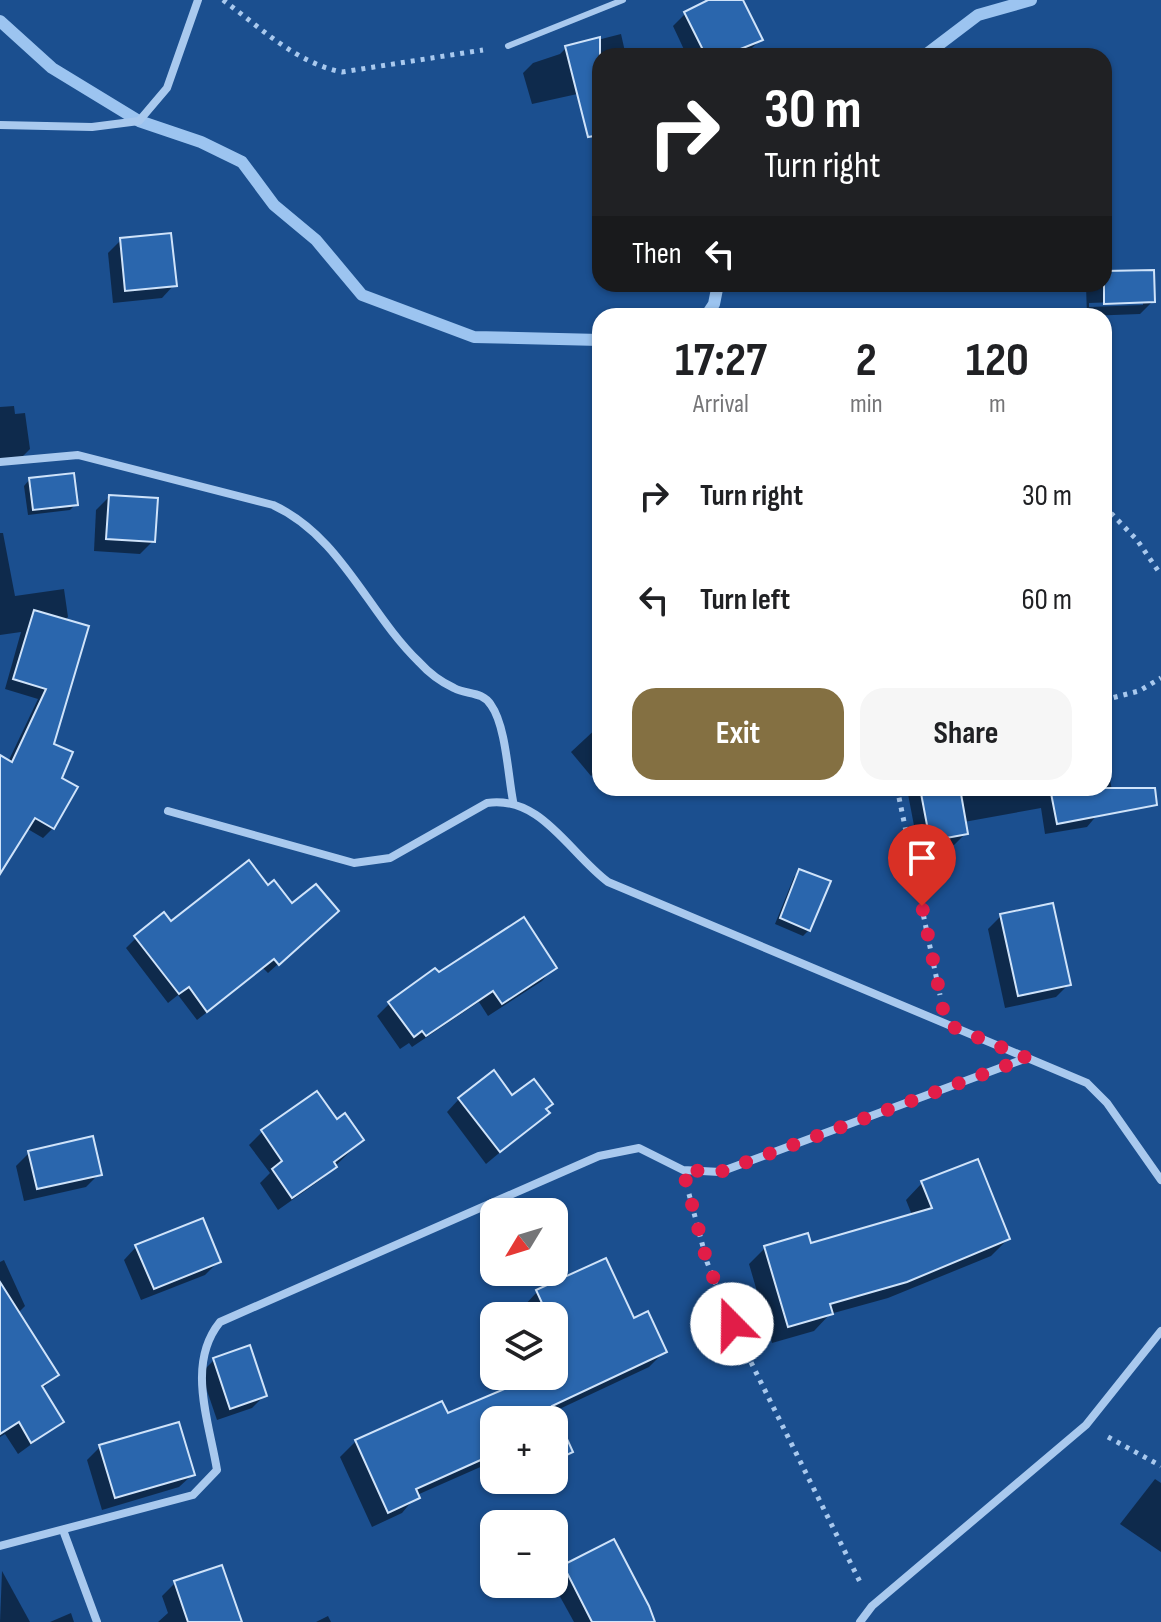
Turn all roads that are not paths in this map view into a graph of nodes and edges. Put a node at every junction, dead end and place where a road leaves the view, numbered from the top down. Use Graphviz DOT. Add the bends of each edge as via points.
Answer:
graph roads {
  1 [pos="198,0"];
  2 [pos="623,0"];
  3 [pos="508,46"];
  4 [pos="0,125"];
  5 [pos="0,462"];
  6 [pos="513,801"];
  7 [pos="168,811"];
  8 [pos="1027,1058"];
  9 [pos="1161,1180"];
  10 [pos="1161,1331"];
  11 [pos="63,1530"];
  12 [pos="0,1546"];
  13 [pos="97,1622"];
  14 [pos="860,1622"];
  1 -- 4 [label="street" via="167,88 139,121 92,127"];
  2 -- 3 [label="lane"];
  5 -- 6 [label="street" via="78,455 290,513 326,544 418,662 455,689 489,701 498,717"];
  6 -- 7 [label="street" via="487,803 390,858 364,863"];
  6 -- 8 [label="street" via="546,821 608,882"];
  8 -- 9 [label="street" via="1087,1083"];
  8 -- 11 [label="street" via="720,1172 683,1170 639,1148 599,1156 220,1322 200,1369 217,1470 210,1480 193,1495"];
  10 -- 14 [label="street" via="1086,1425 872,1606"];
  11 -- 12 [label="street"];
  11 -- 13 [label="street"];
}
